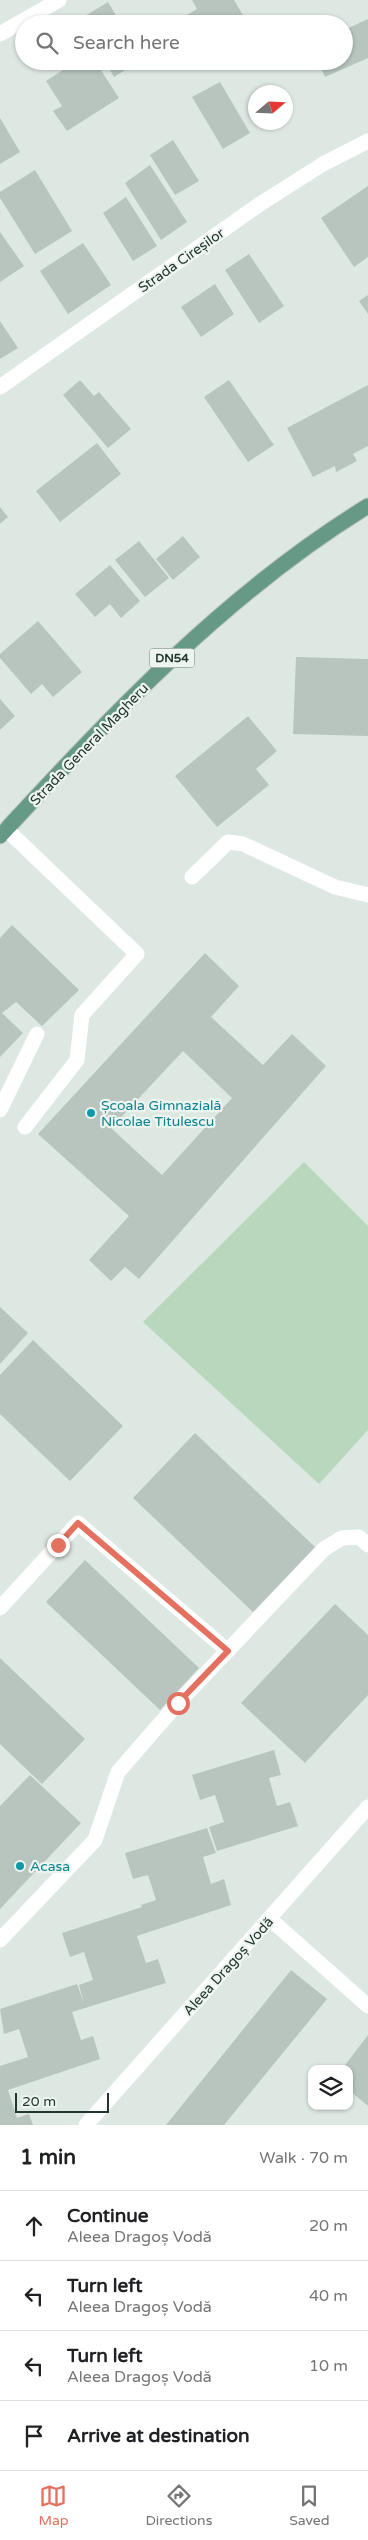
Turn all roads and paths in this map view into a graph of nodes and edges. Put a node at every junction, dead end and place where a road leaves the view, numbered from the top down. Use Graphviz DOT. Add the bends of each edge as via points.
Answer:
graph roads {
  1 [pos="59,0"];
  2 [pos="33,15"];
  3 [pos="15,25"];
  4 [pos="0,34"];
  5 [pos="368,141"];
  6 [pos="0,387"];
  7 [pos="368,506"];
  8 [pos="3,833"];
  9 [pos="192,877"];
  10 [pos="368,895"];
  11 [pos="36,1034"];
  12 [pos="0,1110"];
  13 [pos="26,1127"];
  14 [pos="368,1545"];
  15 [pos="0,1608"];
  16 [pos="228,1651"];
  17 [pos="368,1807"];
  18 [pos="270,1919"];
  19 [pos="0,1940"];
  20 [pos="368,2006"];
  21 [pos="86,2125"];
  1 -- 2 [label="street"];
  3 -- 4 [label="street"];
  5 -- 6 [label="street, Strada Cireșilor" via="323,164 260,204"];
  7 -- 8 [label="main road, Strada General Magheru / DN54" via="289,558 216,618 159,670"];
  8 -- 13 [label="street" via="137,954 82,1015 77,1060"];
  9 -- 10 [label="street" via="228,842 243,844 335,887"];
  11 -- 12 [label="street"];
  14 -- 16 [label="street" via="359,1537 342,1538 324,1549"];
  15 -- 16 [label="street" via="78,1523"];
  16 -- 19 [label="street" via="118,1772 95,1840"];
  17 -- 18 [label="street, Aleea Dragoș Vodă"];
  18 -- 20 [label="street"];
  18 -- 21 [label="street, Aleea Dragoș Vodă"];
}
